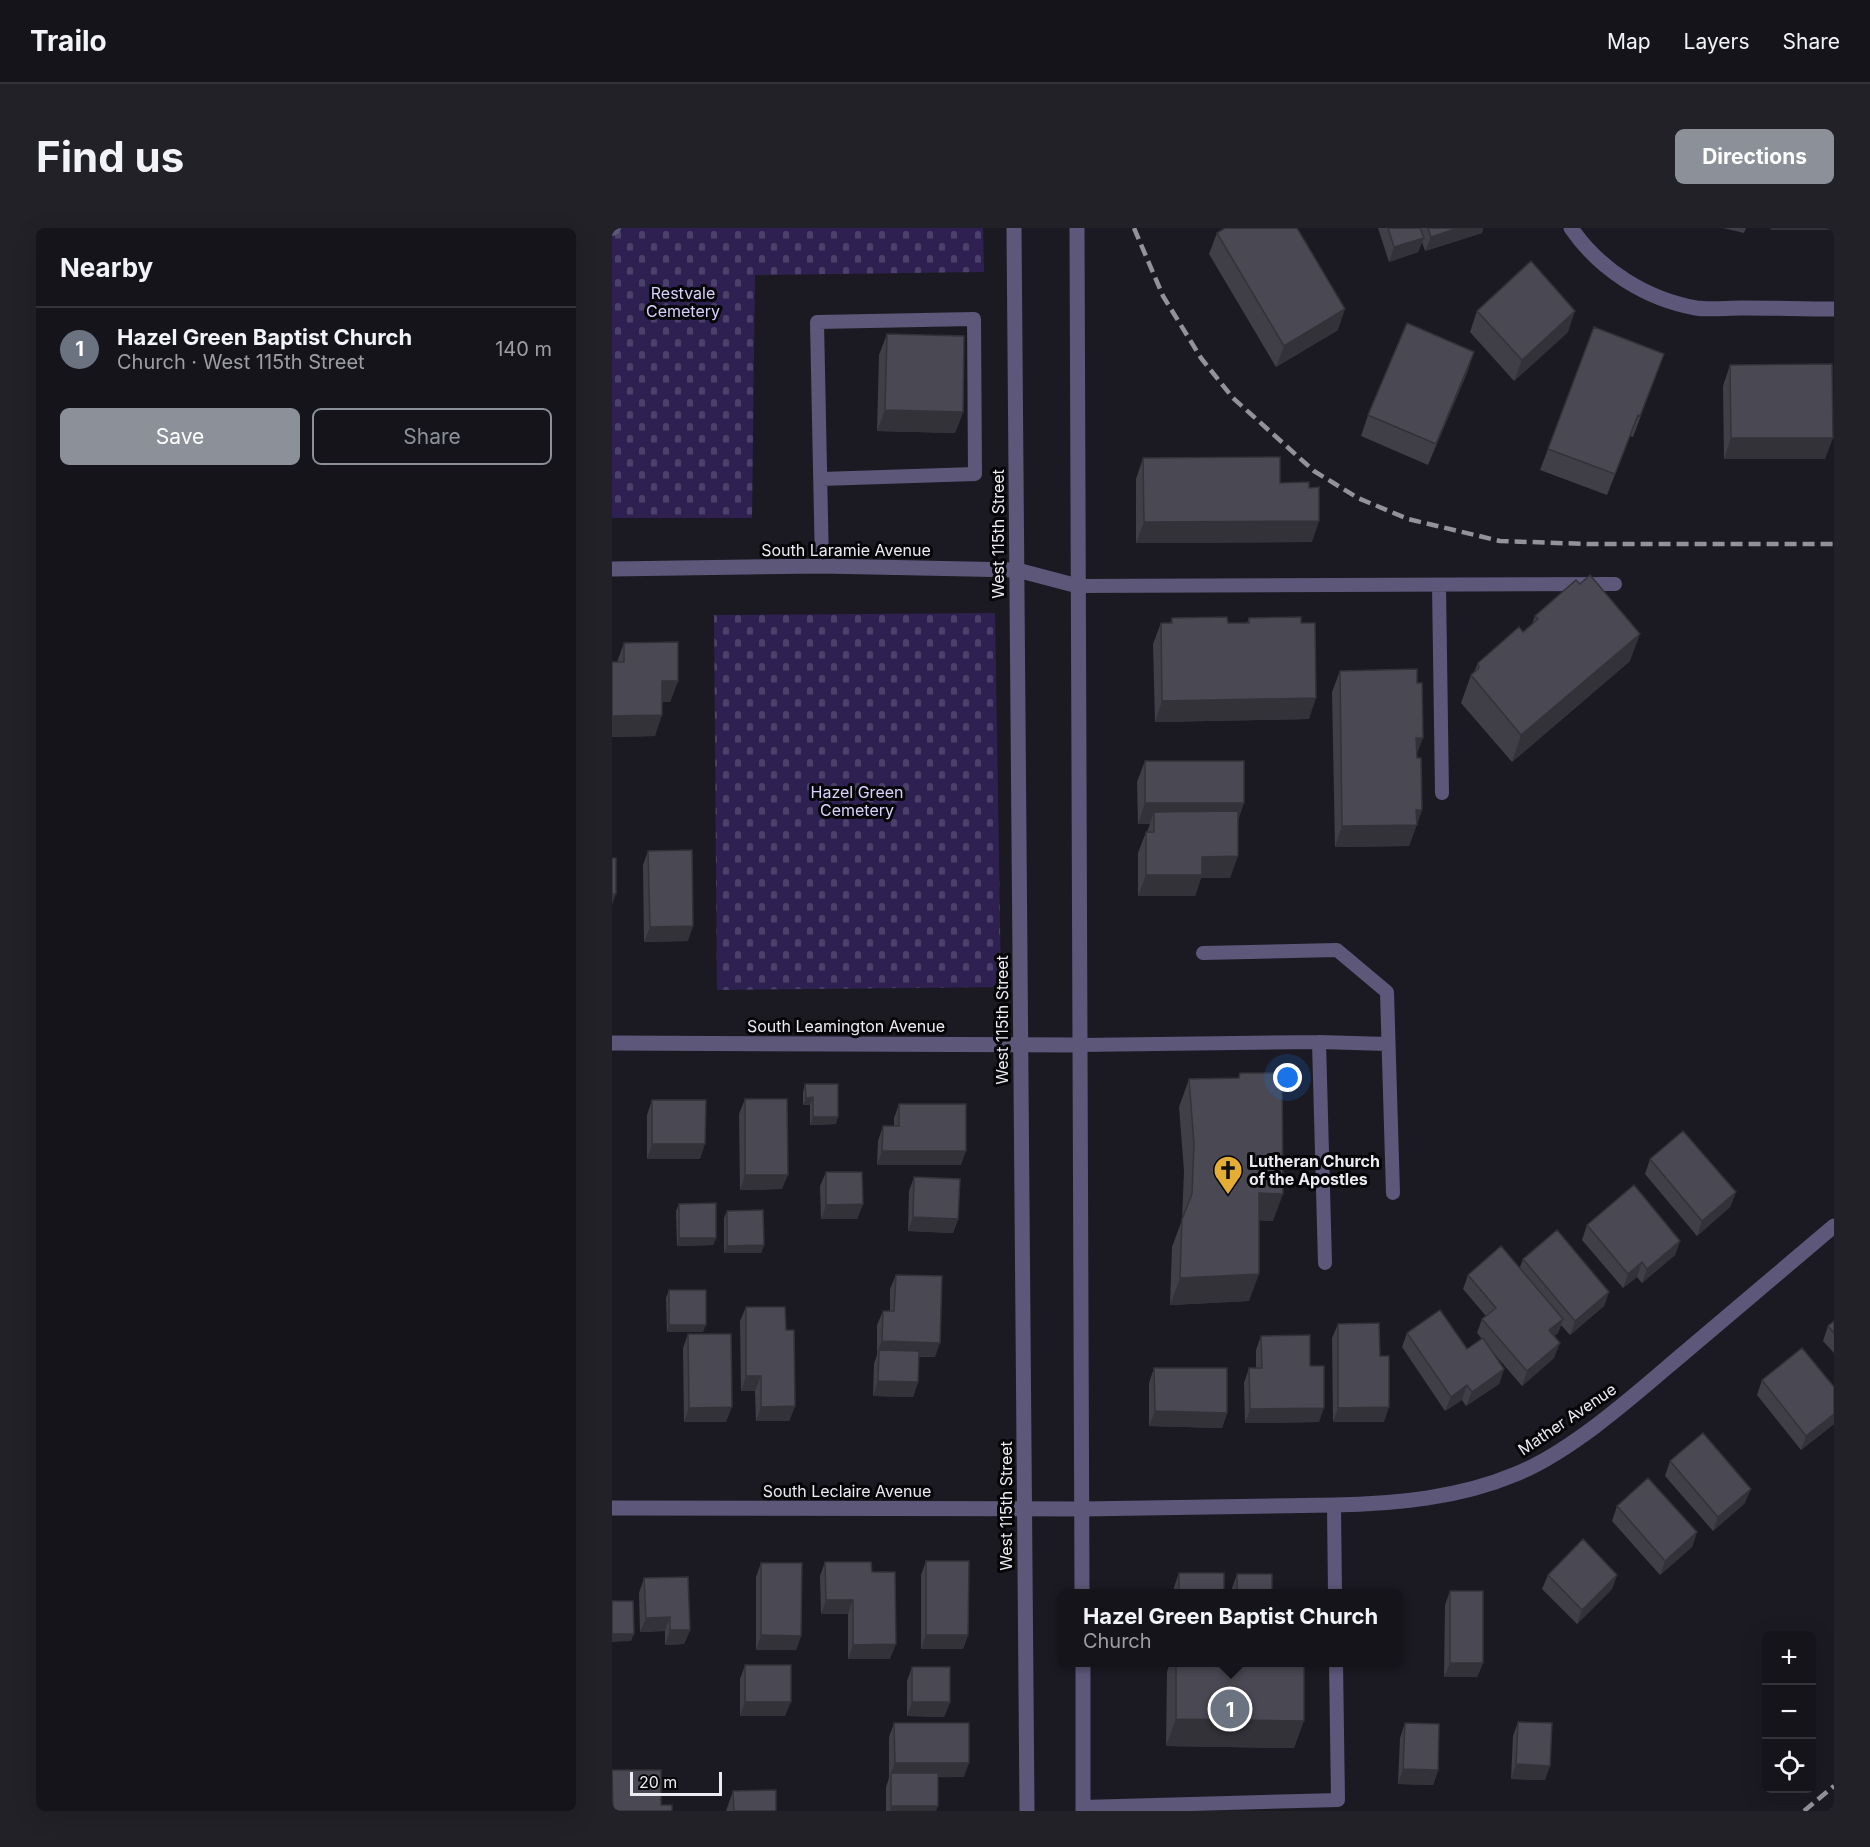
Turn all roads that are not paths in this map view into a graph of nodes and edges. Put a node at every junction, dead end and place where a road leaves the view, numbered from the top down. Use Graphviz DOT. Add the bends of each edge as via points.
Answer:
graph roads {
  1 [pos="1014,228"];
  2 [pos="1077,228"];
  3 [pos="1572,229"];
  4 [pos="1834,309"];
  5 [pos="821,479"];
  6 [pos="822,566"];
  7 [pos="612,568"];
  8 [pos="1017,570"];
  9 [pos="1615,584"];
  10 [pos="1439,585"];
  11 [pos="1078,586"];
  12 [pos="1442,793"];
  13 [pos="1203,953"];
  14 [pos="1319,1042"];
  15 [pos="612,1043"];
  16 [pos="1388,1044"];
  17 [pos="1020,1045"];
  18 [pos="1080,1045"];
  19 [pos="1393,1193"];
  20 [pos="1834,1226"];
  21 [pos="1324,1263"];
  22 [pos="1334,1505"];
  23 [pos="612,1508"];
  24 [pos="1024,1509"];
  25 [pos="1082,1509"];
  26 [pos="1082,1589"];
  27 [pos="1335,1589"];
  28 [pos="1083,1667"];
  29 [pos="1336,1667"];
  30 [pos="1083,1809"];
  31 [pos="1027,1811"];
  1 -- 8 [label="street, West 115th Street"];
  2 -- 11 [label="street"];
  3 -- 4 [label="street" via="1612,271 1666,301 1698,308"];
  5 -- 5 [label="lane" via="817,322 974,319 975,474"];
  5 -- 6 [label="lane"];
  6 -- 7 [label="street, South Laramie Avenue"];
  6 -- 8 [label="street, South Laramie Avenue"];
  8 -- 11 [label="street, South Laramie Avenue"];
  8 -- 17 [label="street, West 115th Street"];
  9 -- 10 [label="lane"];
  10 -- 11 [label="lane"];
  10 -- 12 [label="lane"];
  11 -- 18 [label="street"];
  13 -- 16 [label="lane" via="1337,950 1387,992"];
  14 -- 16 [label="lane"];
  14 -- 18 [label="lane"];
  14 -- 21 [label="lane"];
  15 -- 17 [label="street, South Leamington Avenue"];
  16 -- 19 [label="lane"];
  17 -- 18 [label="street, South Leamington Avenue"];
  17 -- 24 [label="street, West 115th Street"];
  18 -- 25 [label="street"];
  20 -- 22 [label="street, Mather Avenue" via="1636,1394 1547,1458 1517,1474 1450,1494"];
  22 -- 25 [label="street, Mather Avenue"];
  22 -- 27 [label="lane"];
  23 -- 24 [label="street, South Leclaire Avenue"];
  24 -- 25 [label="street, South Leclaire Avenue"];
  24 -- 31 [label="street, West 115th Street"];
  25 -- 26 [label="street"];
  28 -- 30 [label="street"];
  29 -- 30 [label="lane" via="1338,1800"];
}
